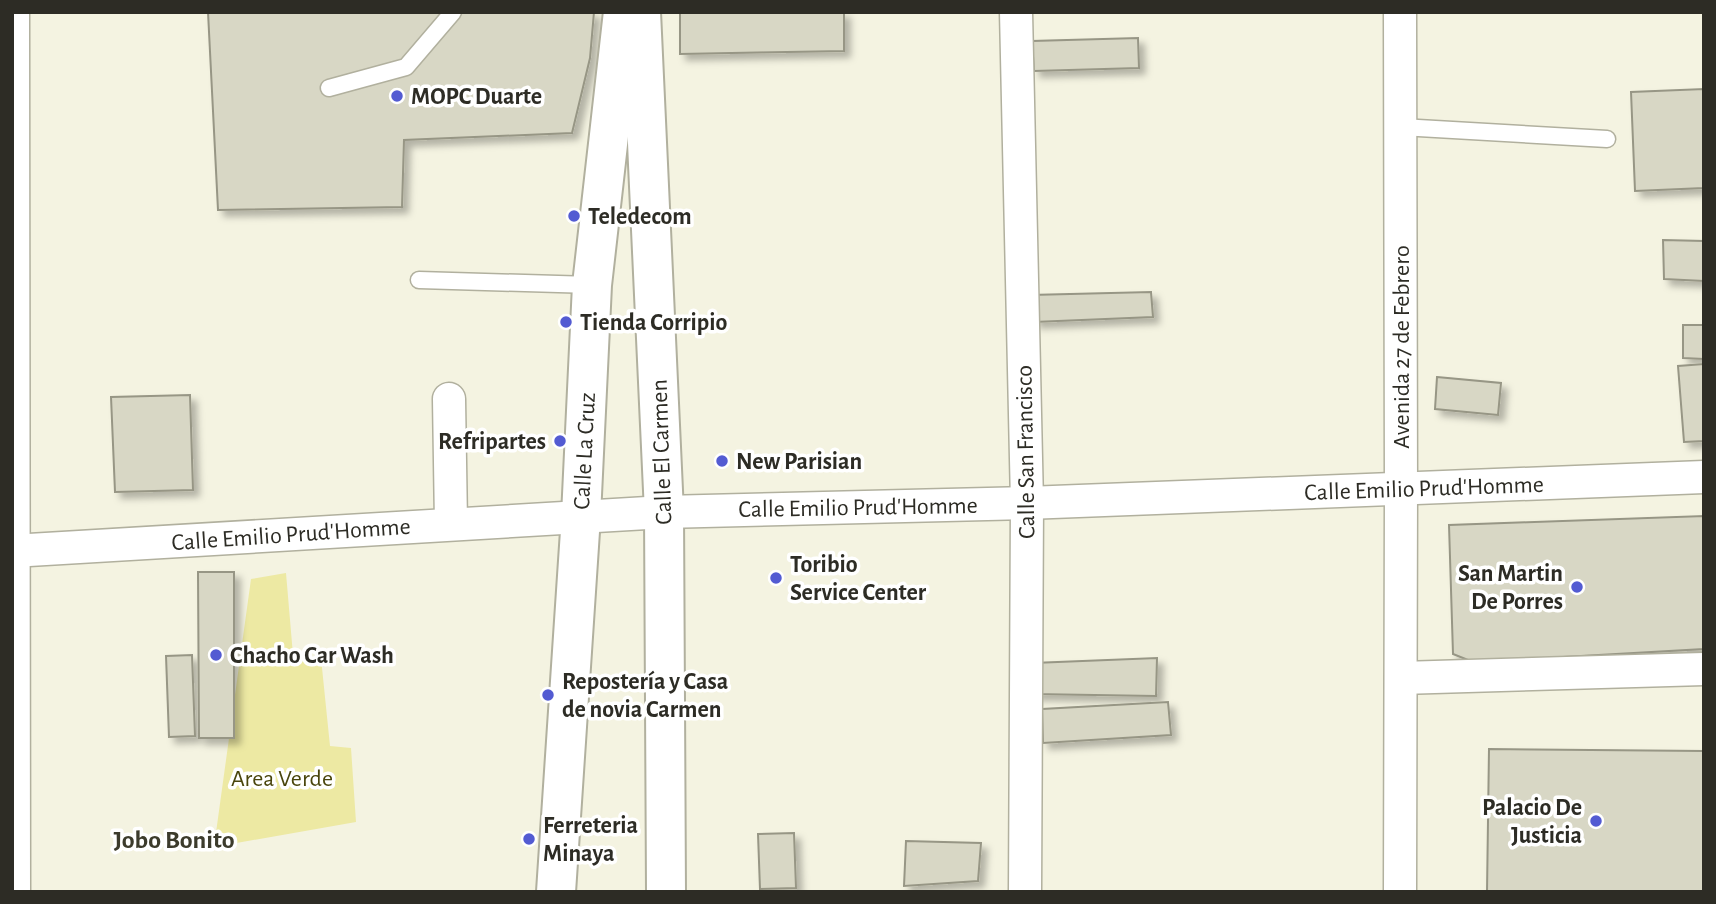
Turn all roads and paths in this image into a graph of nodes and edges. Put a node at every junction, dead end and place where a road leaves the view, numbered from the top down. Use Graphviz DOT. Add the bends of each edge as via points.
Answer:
graph roads {
  1 [pos="453,12"];
  2 [pos="623,12"];
  3 [pos="641,12"];
  4 [pos="1016,12"];
  5 [pos="1400,12"];
  6 [pos="13,22"];
  7 [pos="329,88"];
  8 [pos="1401,127"];
  9 [pos="1607,139"];
  10 [pos="419,280"];
  11 [pos="592,285"];
  12 [pos="449,398"];
  13 [pos="1704,477"];
  14 [pos="1401,489"];
  15 [pos="1027,503"];
  16 [pos="664,512"];
  17 [pos="581,516"];
  18 [pos="451,524"];
  19 [pos="12,551"];
  20 [pos="1704,669"];
  21 [pos="1401,678"];
  22 [pos="14,892"];
  23 [pos="556,892"];
  24 [pos="666,892"];
  25 [pos="1025,892"];
  26 [pos="1400,892"];
  1 -- 7 [label="lane" via="406,67"];
  2 -- 11 [label="main road, Calle La Cruz"];
  3 -- 16 [label="main road, Calle El Carmen"];
  4 -- 15 [label="street, Calle San Francisco"];
  5 -- 8 [label="street, Avenida 27 de Febrero"];
  6 -- 19 [label="street"];
  8 -- 9 [label="lane"];
  8 -- 14 [label="street, Avenida 27 de Febrero"];
  10 -- 11 [label="lane"];
  11 -- 17 [label="main road, Calle La Cruz"];
  12 -- 18 [label="street"];
  13 -- 14 [label="street, Calle Emilio Prud'Homme"];
  14 -- 15 [label="street, Calle Emilio Prud'Homme"];
  14 -- 21 [label="street, Avenida 27 de Febrero"];
  15 -- 16 [label="street, Calle Emilio Prud'Homme"];
  15 -- 25 [label="street, Calle San Francisco"];
  16 -- 17 [label="street, Calle Emilio Prud'Homme"];
  16 -- 24 [label="main road, Calle El Carmen"];
  17 -- 18 [label="street, Calle Emilio Prud'Homme"];
  17 -- 23 [label="main road, Calle La Cruz"];
  18 -- 19 [label="street, Calle Emilio Prud'Homme"];
  19 -- 22 [label="street"];
  20 -- 21 [label="street"];
  21 -- 26 [label="street, Avenida 27 de Febrero"];
}
